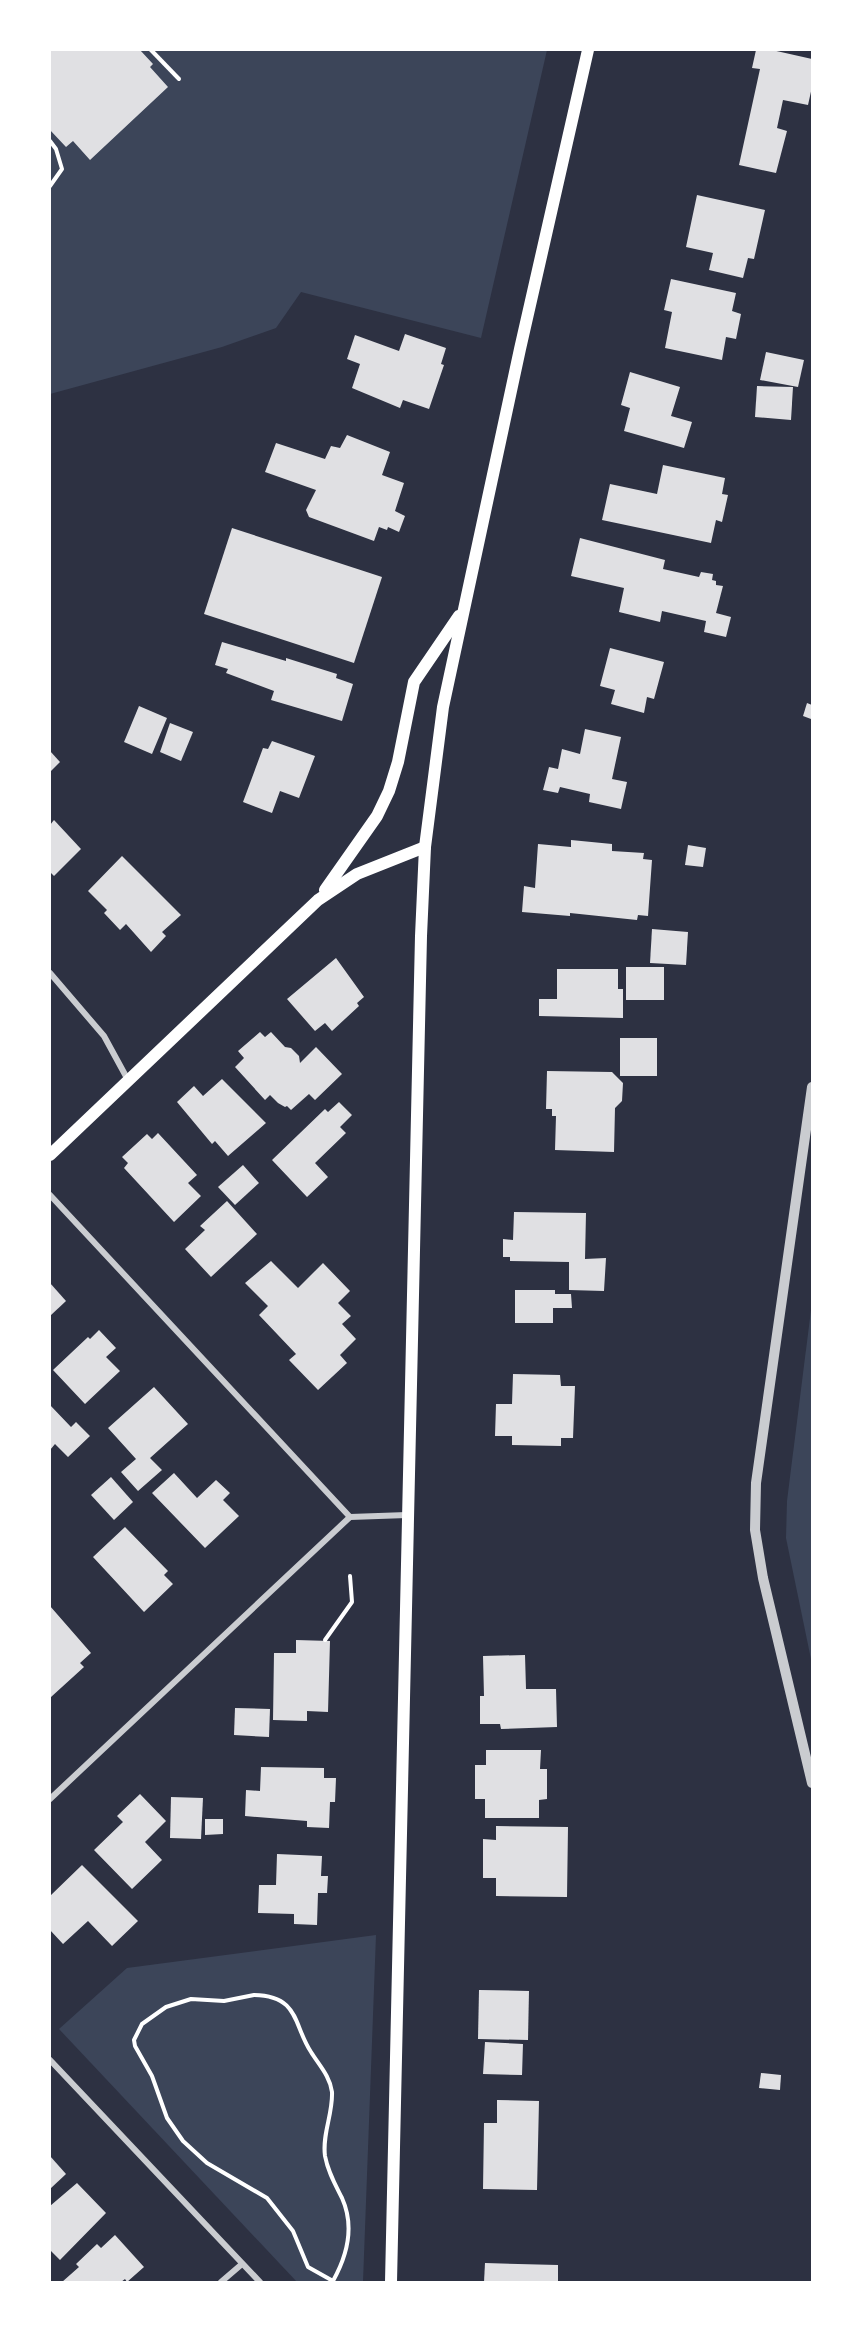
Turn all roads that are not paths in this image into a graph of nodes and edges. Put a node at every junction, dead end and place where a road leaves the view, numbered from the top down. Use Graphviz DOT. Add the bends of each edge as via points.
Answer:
graph roads {
  1 [pos="588,50"];
  2 [pos="463,610"];
  3 [pos="425,847"];
  4 [pos="318,900"];
  5 [pos="50,973"];
  6 [pos="128,1080"];
  7 [pos="813,1087"];
  8 [pos="50,1155"];
  9 [pos="50,1196"];
  10 [pos="407,1515"];
  11 [pos="350,1517"];
  12 [pos="813,1783"];
  13 [pos="50,1799"];
  14 [pos="50,2060"];
  15 [pos="242,2264"];
  16 [pos="220,2283"];
  17 [pos="260,2283"];
  18 [pos="391,2283"];
  1 -- 2 [label="main road"];
  2 -- 3 [label="main road" via="443,706"];
  2 -- 4 [label="main road" via="414,682 398,762 377,816"];
  3 -- 4 [label="main road" via="357,874"];
  3 -- 10 [label="main road"];
  4 -- 6 [label="main road"];
  5 -- 6 [label="street" via="104,1036"];
  6 -- 8 [label="main road"];
  7 -- 12 [label="street" via="756,1483 755,1530"];
  9 -- 11 [label="street"];
  10 -- 11 [label="street"];
  10 -- 18 [label="main road"];
  11 -- 13 [label="street"];
  14 -- 15 [label="street"];
  15 -- 16 [label="street"];
  15 -- 17 [label="street"];
}
